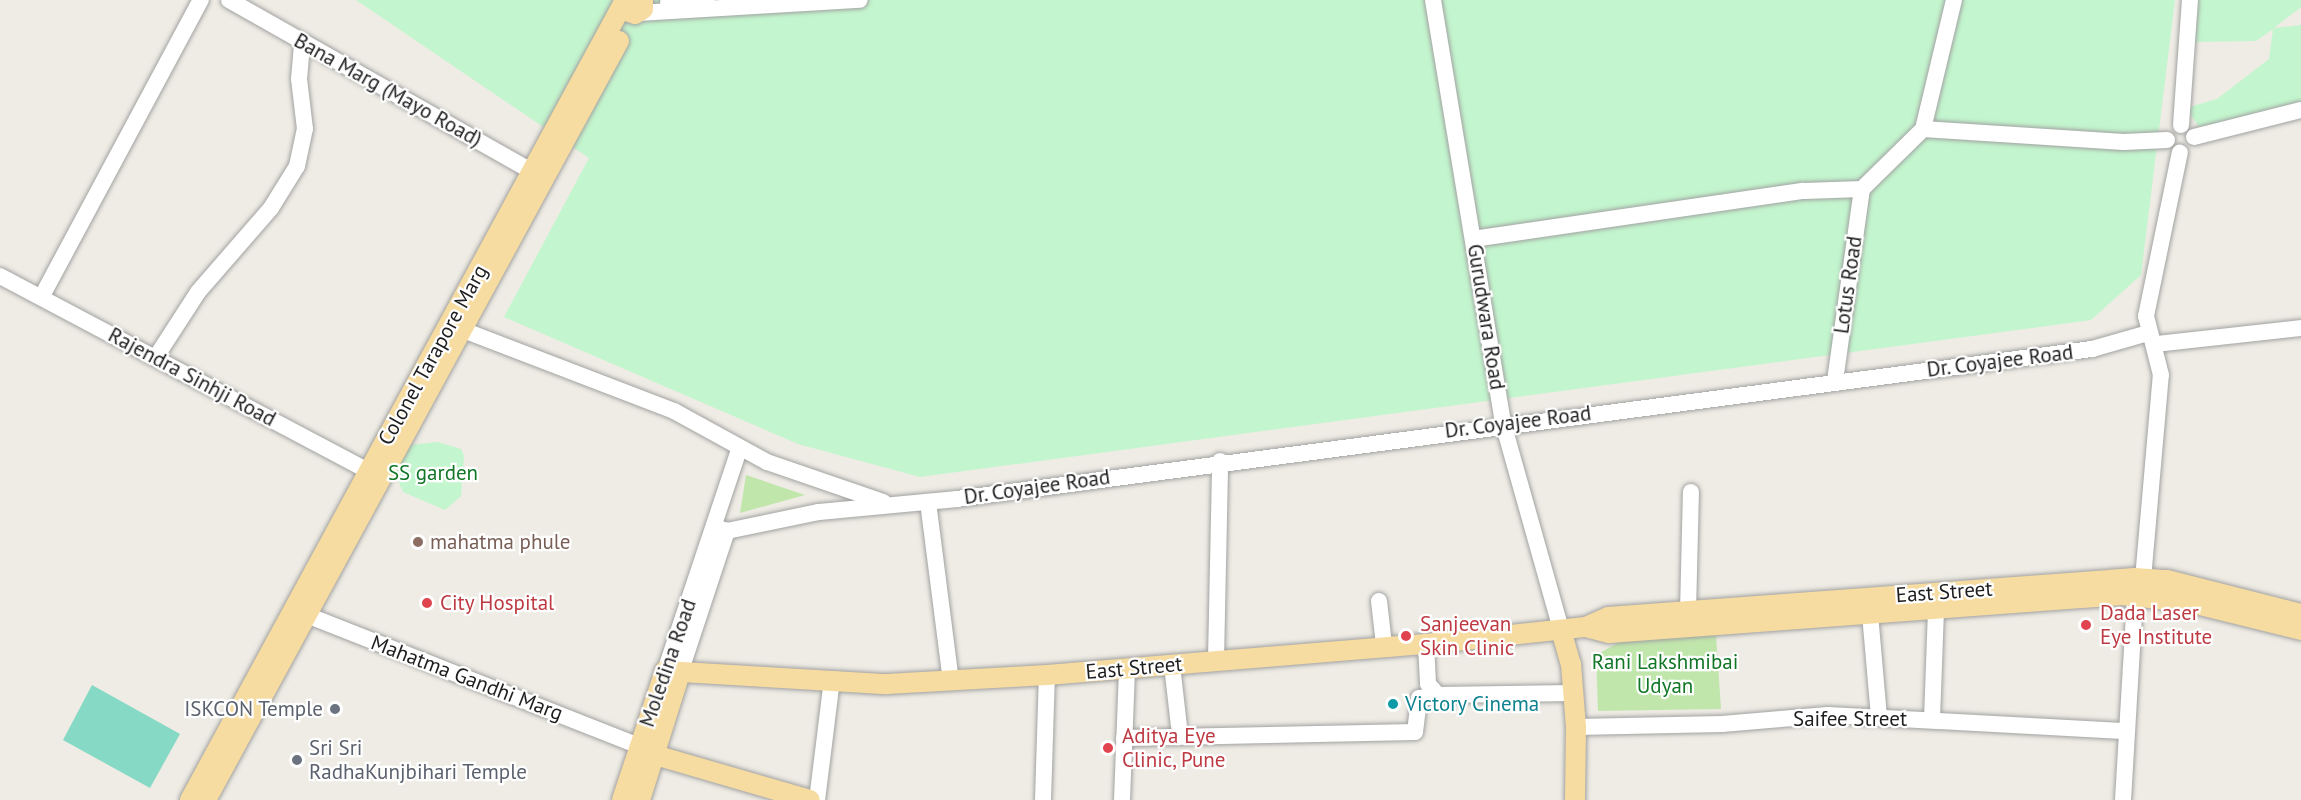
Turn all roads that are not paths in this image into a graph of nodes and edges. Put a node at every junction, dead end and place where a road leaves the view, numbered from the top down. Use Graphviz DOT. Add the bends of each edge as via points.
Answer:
graph roads {
  1 [pos="201,0"];
  2 [pos="229,0"];
  3 [pos="707,0"];
  4 [pos="860,0"];
  5 [pos="1433,0"];
  6 [pos="1954,0"];
  7 [pos="2190,0"];
  8 [pos="634,6"];
  9 [pos="302,41"];
  10 [pos="2301,111"];
  11 [pos="2181,125"];
  12 [pos="1923,129"];
  13 [pos="2194,137"];
  14 [pos="2167,140"];
  15 [pos="2180,152"];
  16 [pos="540,176"];
  17 [pos="1862,189"];
  18 [pos="1473,239"];
  19 [pos="0,276"];
  20 [pos="42,296"];
  21 [pos="457,327"];
  22 [pos="2301,328"];
  23 [pos="2152,339"];
  24 [pos="156,357"];
  25 [pos="1835,381"];
  26 [pos="1503,423"];
  27 [pos="731,446"];
  28 [pos="1220,461"];
  29 [pos="376,475"];
  30 [pos="823,481"];
  31 [pos="1691,492"];
  32 [pos="928,502"];
  33 [pos="887,503"];
  34 [pos="819,512"];
  35 [pos="721,529"];
  36 [pos="2139,587"];
  37 [pos="1379,601"];
  38 [pos="1936,609"];
  39 [pos="1688,612"];
  40 [pos="301,613"];
  41 [pos="1870,614"];
  42 [pos="2301,614"];
  43 [pos="1586,627"];
  44 [pos="1561,630"];
  45 [pos="2301,630"];
  46 [pos="1426,644"];
  47 [pos="1384,645"];
  48 [pos="1216,660"];
  49 [pos="1172,665"];
  50 [pos="1126,670"];
  51 [pos="673,672"];
  52 [pos="1047,675"];
  53 [pos="832,680"];
  54 [pos="951,681"];
  55 [pos="1573,693"];
  56 [pos="1440,696"];
  57 [pos="1879,717"];
  58 [pos="1932,719"];
  59 [pos="1179,726"];
  60 [pos="1576,727"];
  61 [pos="2123,731"];
  62 [pos="1124,738"];
  63 [pos="648,750"];
  64 [pos="190,800"];
  65 [pos="206,800"];
  66 [pos="622,800"];
  67 [pos="640,800"];
  68 [pos="810,800"];
  69 [pos="817,800"];
  70 [pos="1043,800"];
  71 [pos="1122,800"];
  72 [pos="1575,800"];
  73 [pos="2123,800"];
  1 -- 20 [label="street"];
  2 -- 9 [label="street, Bana Marg (Mayo Road)"];
  3 -- 8 [label="street"];
  4 -- 8 [label="street"];
  5 -- 18 [label="street, Gurudwara Road"];
  6 -- 12 [label="street"];
  7 -- 11 [label="street"];
  8 -- 16 [label="main road, Colonel Tarapore Marg"];
  9 -- 16 [label="street, Bana Marg (Mayo Road)"];
  9 -- 24 [label="street" via="299,79 305,129 297,166 271,208 198,292"];
  10 -- 13 [label="street"];
  11 -- 13 [label="street"];
  11 -- 14 [label="street" via="2170,129"];
  12 -- 14 [label="street" via="2124,142"];
  12 -- 17 [label="street" via="1916,141"];
  13 -- 15 [label="street" via="2190,147"];
  14 -- 15 [label="street"];
  15 -- 23 [label="street" via="2147,304"];
  16 -- 21 [label="main road, Colonel Tarapore Marg"];
  17 -- 18 [label="street" via="1804,191"];
  17 -- 25 [label="street, Lotus Road"];
  18 -- 26 [label="street, Gurudwara Road"];
  19 -- 20 [label="street, Rajendra Sinhji Road"];
  20 -- 24 [label="street, Rajendra Sinhji Road"];
  21 -- 27 [label="street" via="674,411"];
  21 -- 29 [label="main road, Colonel Tarapore Marg"];
  22 -- 23 [label="street, Dr. Coyajee Road"];
  23 -- 25 [label="street, Dr. Coyajee Road"];
  23 -- 36 [label="street" via="2162,375"];
  24 -- 29 [label="street, Rajendra Sinhji Road"];
  25 -- 26 [label="street, Dr. Coyajee Road"];
  26 -- 28 [label="street, Dr. Coyajee Road"];
  26 -- 44 [label="street, Gurudwara Road"];
  27 -- 30 [label="street"];
  27 -- 35 [label="street"];
  28 -- 32 [label="street, Dr. Coyajee Road"];
  28 -- 48 [label="street"];
  29 -- 40 [label="main road, Colonel Tarapore Marg"];
  30 -- 33 [label="street"];
  30 -- 34 [label="street" via="827,490"];
  31 -- 39 [label="street"];
  32 -- 33 [label="street, Dr. Coyajee Road"];
  32 -- 54 [label="street"];
  33 -- 34 [label="street"];
  34 -- 35 [label="street"];
  35 -- 51 [label="street"];
  36 -- 38 [label="main road, East Street"];
  36 -- 39 [label="main road, East Street"];
  36 -- 42 [label="main road, East Street"];
  36 -- 45 [label="main road, East Street"];
  36 -- 61 [label="street"];
  37 -- 47 [label="street"];
  38 -- 41 [label="main road, East Street"];
  38 -- 58 [label="street"];
  39 -- 43 [label="main road, East Street" via="1608,617"];
  40 -- 63 [label="street, Mahatma Gandhi Marg"];
  40 -- 64 [label="main road, Colonel Tarapore Marg"];
  40 -- 65 [label="main road, Colonel Tarapore Marg"];
  41 -- 43 [label="main road, East Street" via="1609,633"];
  41 -- 57 [label="street"];
  43 -- 44 [label="main road, East Street"];
  44 -- 46 [label="main road, East Street"];
  44 -- 55 [label="main road"];
  46 -- 47 [label="main road, East Street"];
  46 -- 56 [label="street" via="1428,684"];
  47 -- 48 [label="main road, East Street"];
  48 -- 49 [label="main road, East Street"];
  49 -- 50 [label="main road, East Street"];
  49 -- 59 [label="street"];
  50 -- 52 [label="main road, East Street"];
  50 -- 62 [label="street"];
  51 -- 53 [label="main road, East Street"];
  51 -- 63 [label="main road, Moledina Road"];
  52 -- 54 [label="main road, East Street"];
  52 -- 70 [label="street"];
  53 -- 54 [label="main road, East Street"];
  53 -- 69 [label="street"];
  55 -- 56 [label="street"];
  55 -- 60 [label="main road"];
  56 -- 62 [label="street" via="1419,698 1419,729 1413,733"];
  57 -- 58 [label="street, Saifee Street"];
  57 -- 60 [label="street, Saifee Street"];
  58 -- 61 [label="street, Saifee Street"];
  60 -- 72 [label="main road"];
  61 -- 73 [label="street"];
  62 -- 71 [label="street"];
  63 -- 66 [label="main road, Moledina Road"];
  63 -- 67 [label="main road, Moledina Road"];
  63 -- 68 [label="main road, Mahatma Gandhi Marg"];
}
